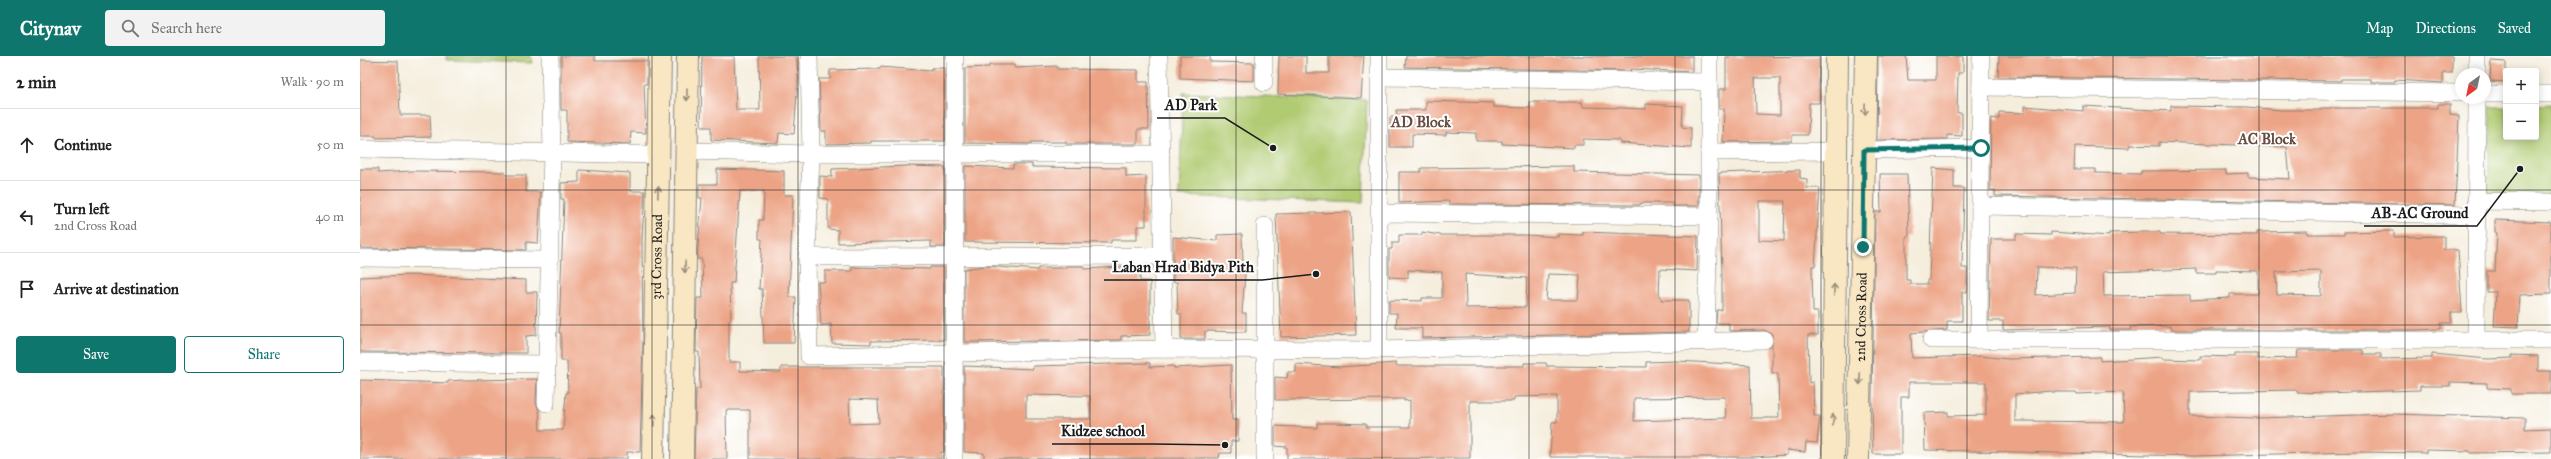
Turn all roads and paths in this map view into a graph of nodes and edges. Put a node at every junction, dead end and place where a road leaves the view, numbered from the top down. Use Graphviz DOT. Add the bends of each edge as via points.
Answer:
graph roads {
  1 [pos="550,56"];
  2 [pos="809,56"];
  3 [pos="955,56"];
  4 [pos="1159,56"];
  5 [pos="1264,56"];
  6 [pos="1379,56"];
  7 [pos="1709,56"];
  8 [pos="1837,56"];
  9 [pos="1866,56"];
  10 [pos="1981,56"];
  11 [pos="2477,56"];
  12 [pos="660,59"];
  13 [pos="687,59"];
  14 [pos="2477,68"];
  15 [pos="1379,77"];
  16 [pos="1836,80"];
  17 [pos="1866,81"];
  18 [pos="1709,82"];
  19 [pos="1264,83"];
  20 [pos="1981,87"];
  21 [pos="2455,93"];
  22 [pos="2491,94"];
  23 [pos="2503,94"];
  24 [pos="2539,94"];
  25 [pos="2551,94"];
  26 [pos="2477,104"];
  27 [pos="1981,148"];
  28 [pos="360,149"];
  29 [pos="1864,150"];
  30 [pos="687,151"];
  31 [pos="1836,151"];
  32 [pos="552,152"];
  33 [pos="1709,152"];
  34 [pos="659,154"];
  35 [pos="811,154"];
  36 [pos="955,154"];
  37 [pos="1160,154"];
  38 [pos="2551,202"];
  39 [pos="1980,206"];
  40 [pos="2476,208"];
  41 [pos="1380,212"];
  42 [pos="1709,216"];
  43 [pos="1265,226"];
  44 [pos="658,234"];
  45 [pos="686,234"];
  46 [pos="1835,245"];
  47 [pos="1863,247"];
  48 [pos="954,256"];
  49 [pos="1162,256"];
  50 [pos="807,257"];
  51 [pos="360,258"];
  52 [pos="548,260"];
  53 [pos="1706,340"];
  54 [pos="1764,340"];
  55 [pos="1931,340"];
  56 [pos="1979,340"];
  57 [pos="2476,340"];
  58 [pos="2551,340"];
  59 [pos="1164,350"];
  60 [pos="1265,350"];
  61 [pos="1379,350"];
  62 [pos="954,353"];
  63 [pos="360,362"];
  64 [pos="546,364"];
  65 [pos="546,403"];
  66 [pos="653,459"];
  67 [pos="682,459"];
  68 [pos="954,459"];
  69 [pos="1265,459"];
  70 [pos="1832,459"];
  71 [pos="1858,459"];
  1 -- 32 [label="street"];
  2 -- 35 [label="street"];
  3 -- 36 [label="street"];
  4 -- 37 [label="street"];
  5 -- 19 [label="street"];
  6 -- 15 [label="street"];
  7 -- 18 [label="street"];
  8 -- 16 [label="street"];
  9 -- 17 [label="street, 2nd Cross Road"];
  10 -- 20 [label="street"];
  11 -- 14 [label="street"];
  12 -- 13 [label="street"];
  12 -- 34 [label="street, 3rd Cross Road"];
  13 -- 30 [label="street, 3rd Cross Road, one-way"];
  15 -- 18 [label="street"];
  15 -- 41 [label="street"];
  16 -- 17 [label="street"];
  16 -- 31 [label="street"];
  17 -- 29 [label="street, 2nd Cross Road, one-way"];
  18 -- 33 [label="street"];
  20 -- 21 [label="street"];
  20 -- 27 [label="street"];
  22 -- 23 [label="street"];
  24 -- 25 [label="street"];
  26 -- 40 [label="street"];
  27 -- 29 [label="street"];
  27 -- 39 [label="street"];
  28 -- 32 [label="street"];
  29 -- 47 [label="street, 2nd Cross Road"];
  30 -- 35 [label="street"];
  30 -- 45 [label="street, 3rd Cross Road"];
  31 -- 33 [label="street"];
  31 -- 46 [label="street"];
  32 -- 34 [label="street"];
  32 -- 52 [label="street"];
  33 -- 42 [label="street"];
  44 -- 34 [label="street, 3rd Cross Road, one-way"];
  35 -- 36 [label="street"];
  35 -- 50 [label="street"];
  36 -- 37 [label="street"];
  36 -- 48 [label="street"];
  37 -- 49 [label="street"];
  38 -- 40 [label="street"];
  39 -- 40 [label="street"];
  39 -- 56 [label="street"];
  40 -- 57 [label="street"];
  41 -- 42 [label="street"];
  41 -- 61 [label="street"];
  42 -- 53 [label="street"];
  43 -- 60 [label="street"];
  44 -- 45 [label="street"];
  66 -- 44 [label="street, 3rd Cross Road, one-way"];
  45 -- 67 [label="street, 3rd Cross Road, one-way"];
  46 -- 47 [label="street"];
  70 -- 46 [label="street, one-way"];
  47 -- 71 [label="street, 2nd Cross Road, one-way"];
  48 -- 49 [label="street"];
  48 -- 50 [label="street"];
  48 -- 62 [label="street"];
  49 -- 59 [label="street"];
  50 -- 62 [label="street" via="809,356"];
  51 -- 52 [label="street"];
  52 -- 64 [label="street"];
  53 -- 54 [label="street"];
  53 -- 61 [label="street"];
  55 -- 56 [label="street"];
  56 -- 57 [label="street"];
  57 -- 58 [label="street"];
  59 -- 60 [label="street"];
  59 -- 62 [label="street"];
  60 -- 61 [label="street"];
  60 -- 69 [label="street"];
  62 -- 68 [label="street"];
  63 -- 64 [label="street"];
  64 -- 65 [label="street"];
}
